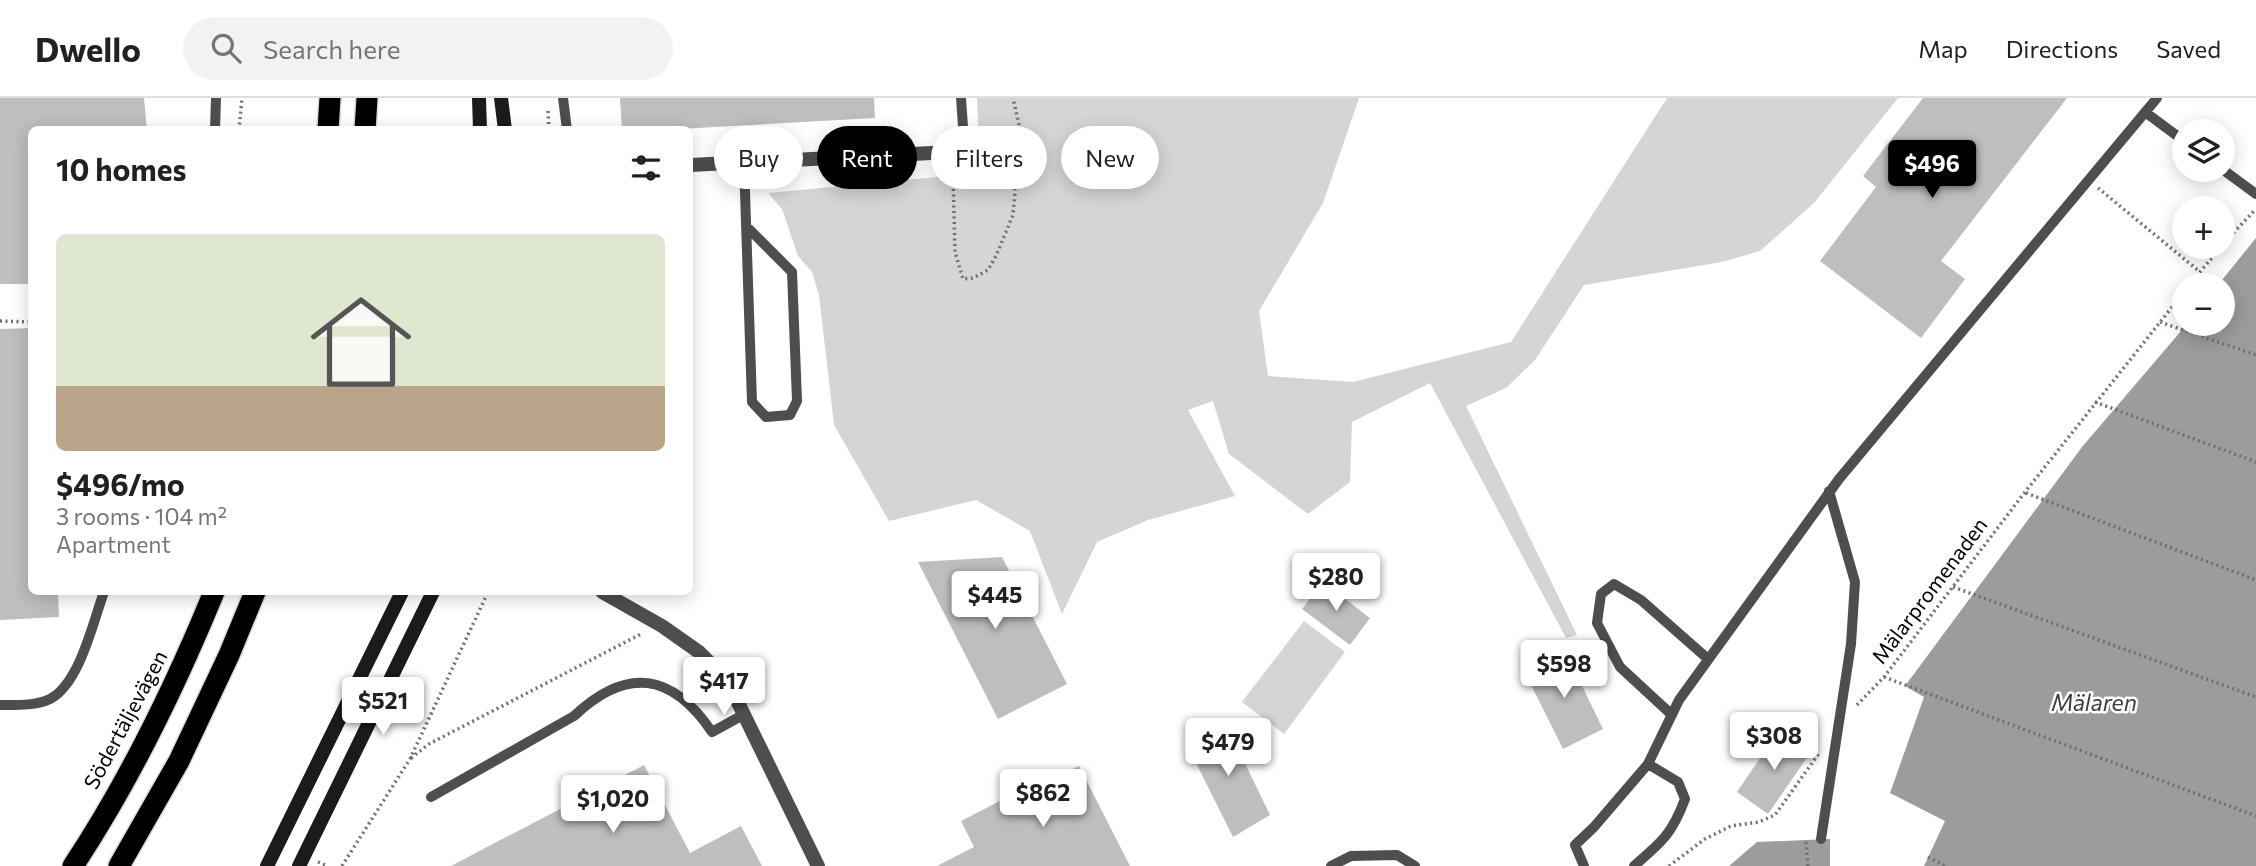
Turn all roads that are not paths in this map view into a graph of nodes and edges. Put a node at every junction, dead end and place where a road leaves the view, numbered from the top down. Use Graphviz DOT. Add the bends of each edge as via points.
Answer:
graph roads {
  1 [pos="216,98"];
  2 [pos="330,98"];
  3 [pos="367,98"];
  4 [pos="479,98"];
  5 [pos="501,98"];
  6 [pos="563,98"];
  7 [pos="961,98"];
  8 [pos="2157,98"];
  9 [pos="2145,112"];
  10 [pos="215,126"];
  11 [pos="328,126"];
  12 [pos="365,126"];
  13 [pos="480,126"];
  14 [pos="504,126"];
  15 [pos="566,126"];
  16 [pos="963,126"];
  17 [pos="2172,132"];
  18 [pos="931,153"];
  19 [pos="803,159"];
  20 [pos="714,164"];
  21 [pos="693,165"];
  22 [pos="2235,179"];
  23 [pos="745,189"];
  24 [pos="2256,194"];
  25 [pos="746,226"];
  26 [pos="1829,491"];
  27 [pos="102,595"];
  28 [pos="213,595"];
  29 [pos="254,595"];
  30 [pos="401,595"];
  31 [pos="432,595"];
  32 [pos="607,595"];
  33 [pos="1709,659"];
  34 [pos="0,705"];
  35 [pos="743,715"];
  36 [pos="1672,715"];
  37 [pos="1648,764"];
  38 [pos="431,797"];
  39 [pos="1821,839"];
  40 [pos="73,866"];
  41 [pos="119,866"];
  42 [pos="267,866"];
  43 [pos="299,866"];
  44 [pos="818,866"];
  45 [pos="1331,866"];
  46 [pos="1415,866"];
  47 [pos="1584,866"];
  48 [pos="1634,866"];
  1 -- 10 [label="lane"];
  2 -- 11 [label="highway"];
  3 -- 12 [label="highway"];
  4 -- 13 [label="main road"];
  5 -- 14 [label="main road"];
  6 -- 15 [label="lane"];
  7 -- 16 [label="lane"];
  8 -- 9 [label="lane"];
  9 -- 17 [label="lane"];
  9 -- 26 [label="lane"];
  18 -- 19 [label="street"];
  20 -- 21 [label="street"];
  22 -- 24 [label="lane"];
  23 -- 25 [label="lane"];
  25 -- 25 [label="lane" via="752,402 766,417 790,415 797,401 792,272"];
  26 -- 33 [label="lane"];
  26 -- 39 [label="lane" via="1855,582 1851,644"];
  27 -- 34 [label="lane" via="67,684 50,699"];
  28 -- 40 [label="highway, Södertäljevägen" via="147,741"];
  29 -- 41 [label="highway" via="179,761"];
  30 -- 42 [label="main road"];
  31 -- 43 [label="main road"];
  32 -- 35 [label="street" via="699,652 727,680"];
  33 -- 36 [label="lane"];
  33 -- 36 [label="lane" via="1641,600 1614,584 1601,594 1597,622 1620,667"];
  35 -- 38 [label="lane" via="712,732 701,716 667,688 651,682 621,685"];
  35 -- 44 [label="street"];
  36 -- 37 [label="lane"];
  37 -- 47 [label="lane" via="1575,845"];
  37 -- 48 [label="lane" via="1678,782 1685,799 1665,840"];
  45 -- 46 [label="lane" via="1351,856 1397,855"];
}
